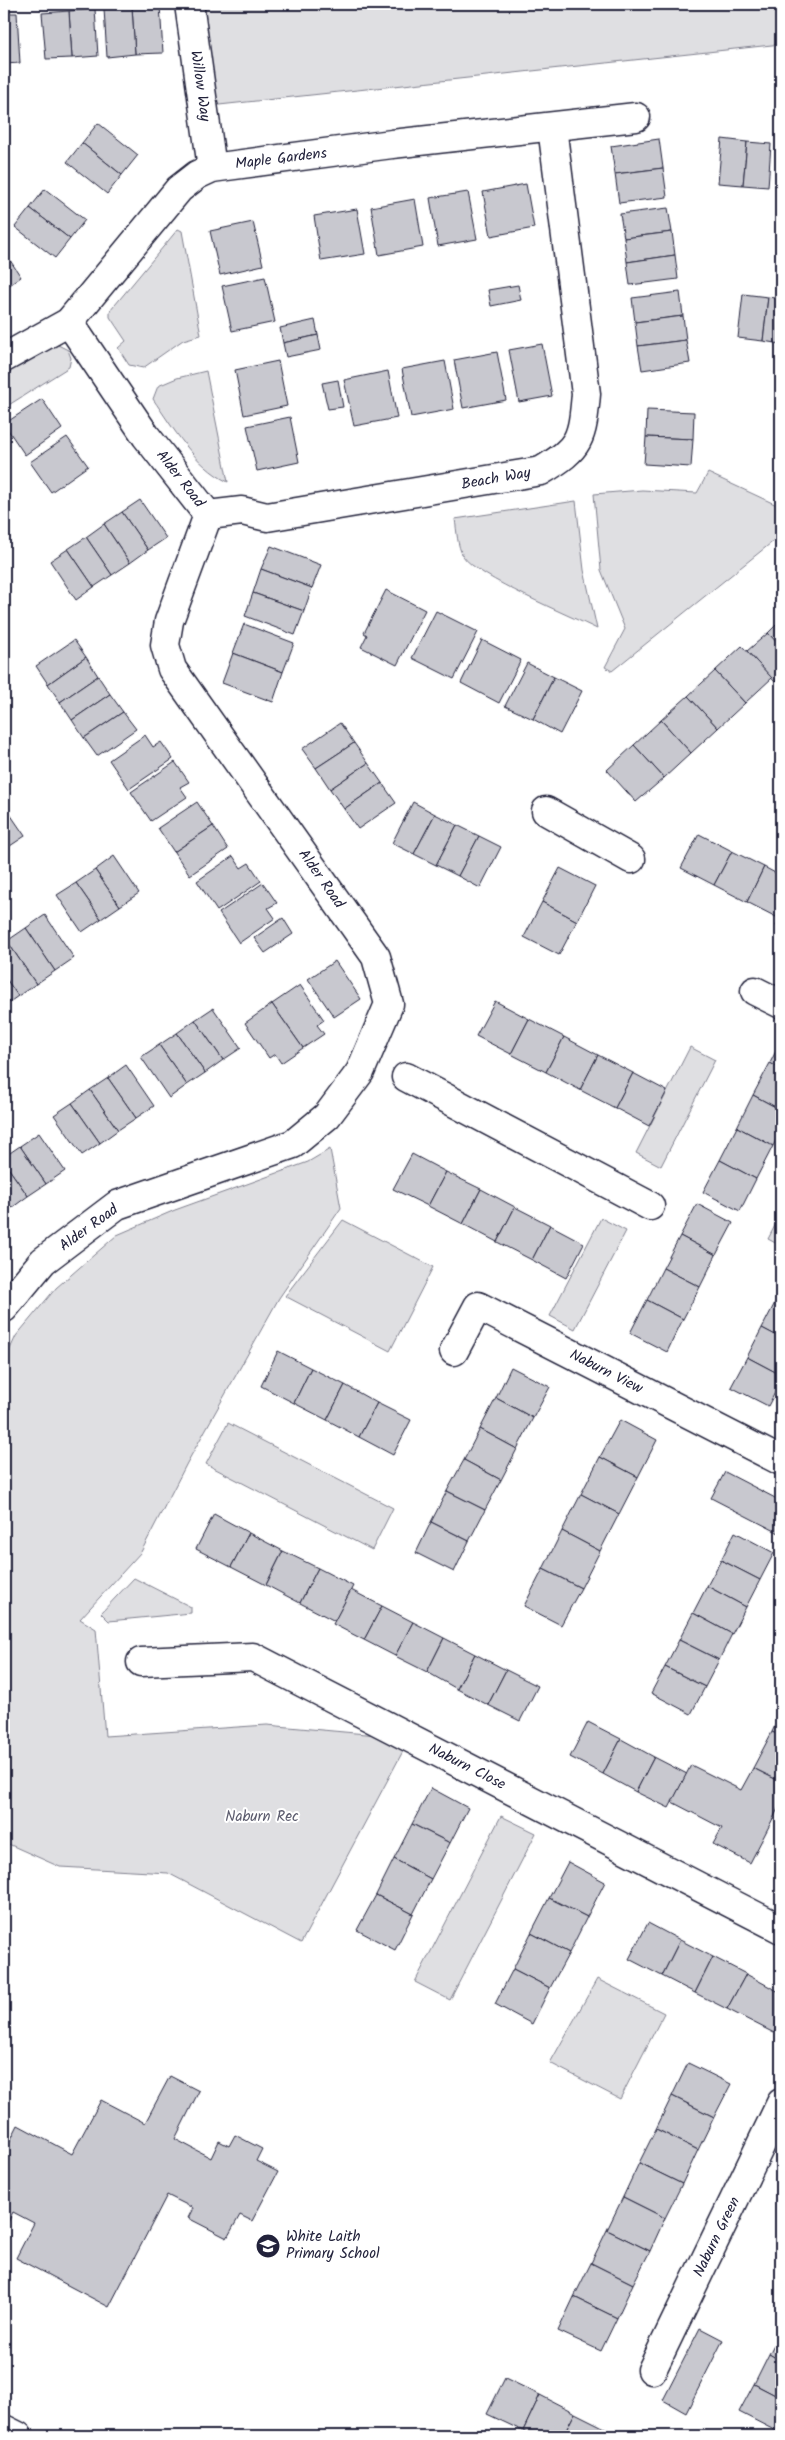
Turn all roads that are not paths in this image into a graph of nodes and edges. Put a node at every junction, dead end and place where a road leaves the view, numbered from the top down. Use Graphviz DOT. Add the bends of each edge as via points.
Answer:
graph roads {
  1 [pos="189,4"];
  2 [pos="636,117"];
  3 [pos="552,126"];
  4 [pos="212,168"];
  5 [pos="69,322"];
  6 [pos="4,358"];
  7 [pos="208,515"];
  8 [pos="546,811"];
  9 [pos="631,859"];
  10 [pos="755,991"];
  11 [pos="781,1004"];
  12 [pos="406,1077"];
  13 [pos="650,1206"];
  14 [pos="4,1308"];
  15 [pos="454,1352"];
  16 [pos="781,1462"];
  17 [pos="142,1662"];
  18 [pos="781,1929"];
  19 [pos="781,2103"];
  20 [pos="652,2370"];
  21 [pos="4,2429"];
  22 [pos="18,2436"];
  1 -- 4 [label="street, Willow Way"];
  2 -- 3 [label="street, Maple Gardens"];
  3 -- 4 [label="street, Maple Gardens"];
  3 -- 7 [label="street, Beach Way" via="586,394 583,430 568,455 541,471 267,517 242,511"];
  4 -- 5 [label="street, Maple Gardens" via="178,189"];
  5 -- 6 [label="street, Maple Gardens"];
  5 -- 7 [label="street, Alder Road" via="146,436"];
  7 -- 14 [label="street, Alder Road" via="169,621 166,645 172,669 376,957 390,1004 360,1072 327,1116 294,1144 117,1205 43,1261"];
  8 -- 9 [label="street"];
  10 -- 11 [label="street"];
  12 -- 13 [label="street"];
  15 -- 16 [label="street, Naburn View" via="478,1306"];
  17 -- 18 [label="street, Naburn Close" via="253,1657"];
  19 -- 20 [label="street, Naburn Green"];
  21 -- 22 [label="street"];
}
